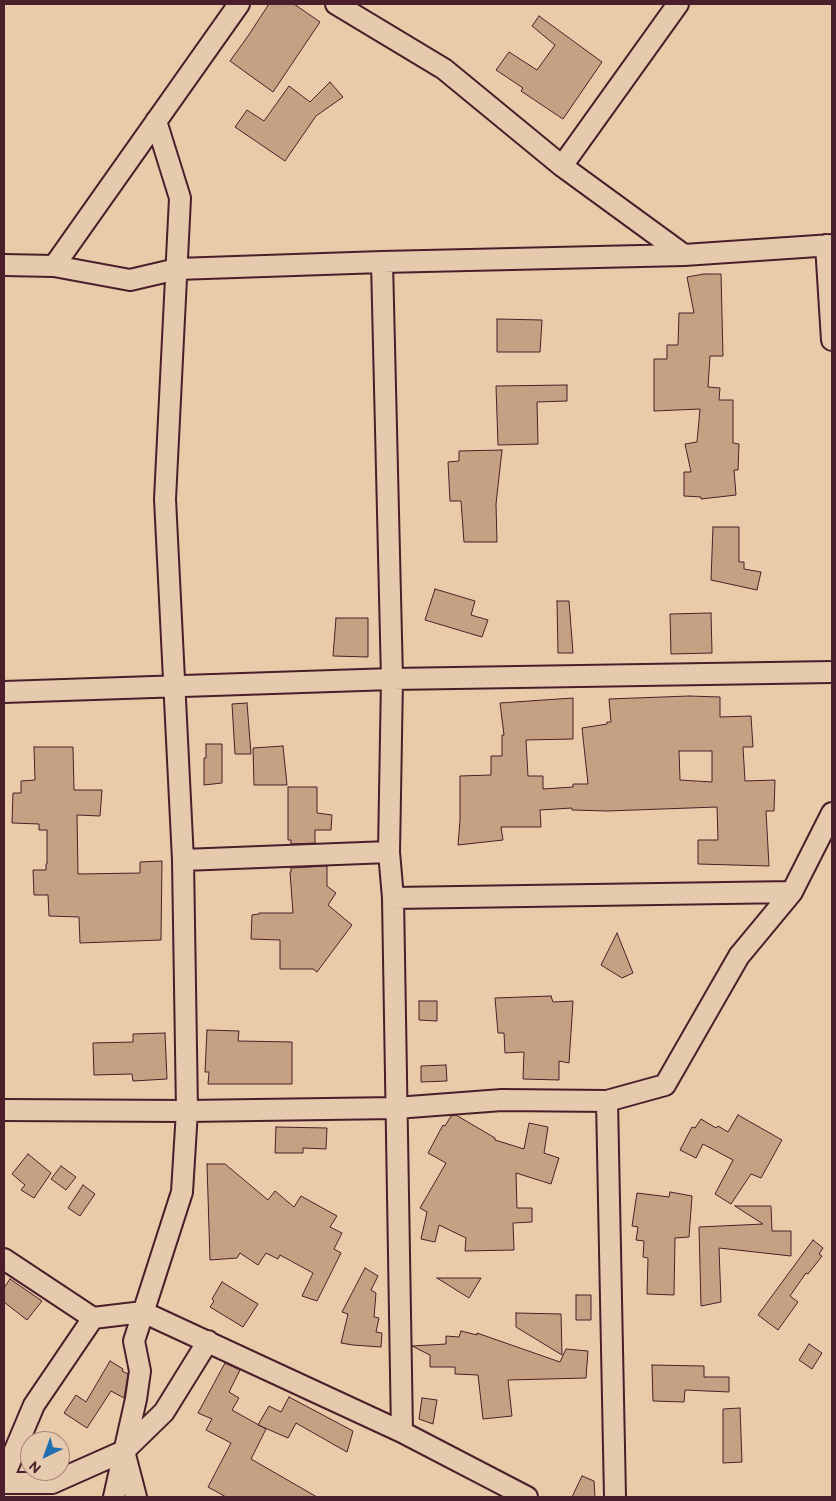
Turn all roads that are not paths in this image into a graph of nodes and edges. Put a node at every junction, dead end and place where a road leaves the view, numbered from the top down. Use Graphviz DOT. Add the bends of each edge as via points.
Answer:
graph roads {
  1 [pos="239,4"];
  2 [pos="336,4"];
  3 [pos="678,4"];
  4 [pos="156,121"];
  5 [pos="562,166"];
  6 [pos="829,245"];
  7 [pos="684,255"];
  8 [pos="382,262"];
  9 [pos="4,265"];
  10 [pos="54,266"];
  11 [pos="177,269"];
  12 [pos="832,340"];
  13 [pos="832,672"];
  14 [pos="392,679"];
  15 [pos="174,688"];
  16 [pos="4,692"];
  17 [pos="832,814"];
  18 [pos="389,852"];
  19 [pos="183,860"];
  20 [pos="792,892"];
  21 [pos="393,898"];
  22 [pos="607,1101"];
  23 [pos="396,1108"];
  24 [pos="4,1110"];
  25 [pos="187,1111"];
  26 [pos="4,1259"];
  27 [pos="143,1312"];
  28 [pos="93,1318"];
  29 [pos="208,1341"];
  30 [pos="402,1432"];
  31 [pos="124,1451"];
  32 [pos="4,1476"];
  33 [pos="4,1483"];
  34 [pos="114,1497"];
  35 [pos="136,1497"];
  36 [pos="527,1497"];
  37 [pos="615,1497"];
  1 -- 4 [label="street"];
  2 -- 5 [label="street" via="444,69"];
  3 -- 5 [label="street"];
  4 -- 10 [label="street"];
  4 -- 11 [label="street" via="180,198"];
  5 -- 7 [label="street"];
  6 -- 7 [label="street"];
  6 -- 12 [label="street"];
  7 -- 8 [label="street"];
  8 -- 11 [label="street"];
  8 -- 14 [label="street"];
  9 -- 10 [label="street"];
  10 -- 11 [label="street" via="130,280"];
  11 -- 15 [label="street" via="165,499"];
  13 -- 14 [label="street"];
  14 -- 15 [label="street"];
  14 -- 18 [label="street"];
  15 -- 16 [label="street"];
  15 -- 19 [label="street"];
  17 -- 20 [label="street"];
  18 -- 19 [label="street"];
  18 -- 21 [label="street"];
  19 -- 25 [label="street"];
  20 -- 21 [label="street"];
  20 -- 22 [label="street" via="739,956 666,1085"];
  21 -- 23 [label="street"];
  22 -- 23 [label="street" via="502,1100"];
  22 -- 37 [label="street"];
  23 -- 25 [label="street"];
  23 -- 30 [label="street"];
  24 -- 25 [label="street"];
  25 -- 27 [label="street" via="182,1192"];
  26 -- 28 [label="street"];
  27 -- 28 [label="street"];
  27 -- 29 [label="street"];
  27 -- 31 [label="street" via="134,1341 139,1380"];
  28 -- 32 [label="street" via="34,1405"];
  29 -- 30 [label="street"];
  29 -- 31 [label="street" via="164,1412"];
  30 -- 36 [label="street"];
  31 -- 33 [label="street" via="52,1483"];
  31 -- 34 [label="street"];
  31 -- 35 [label="street"];
}
